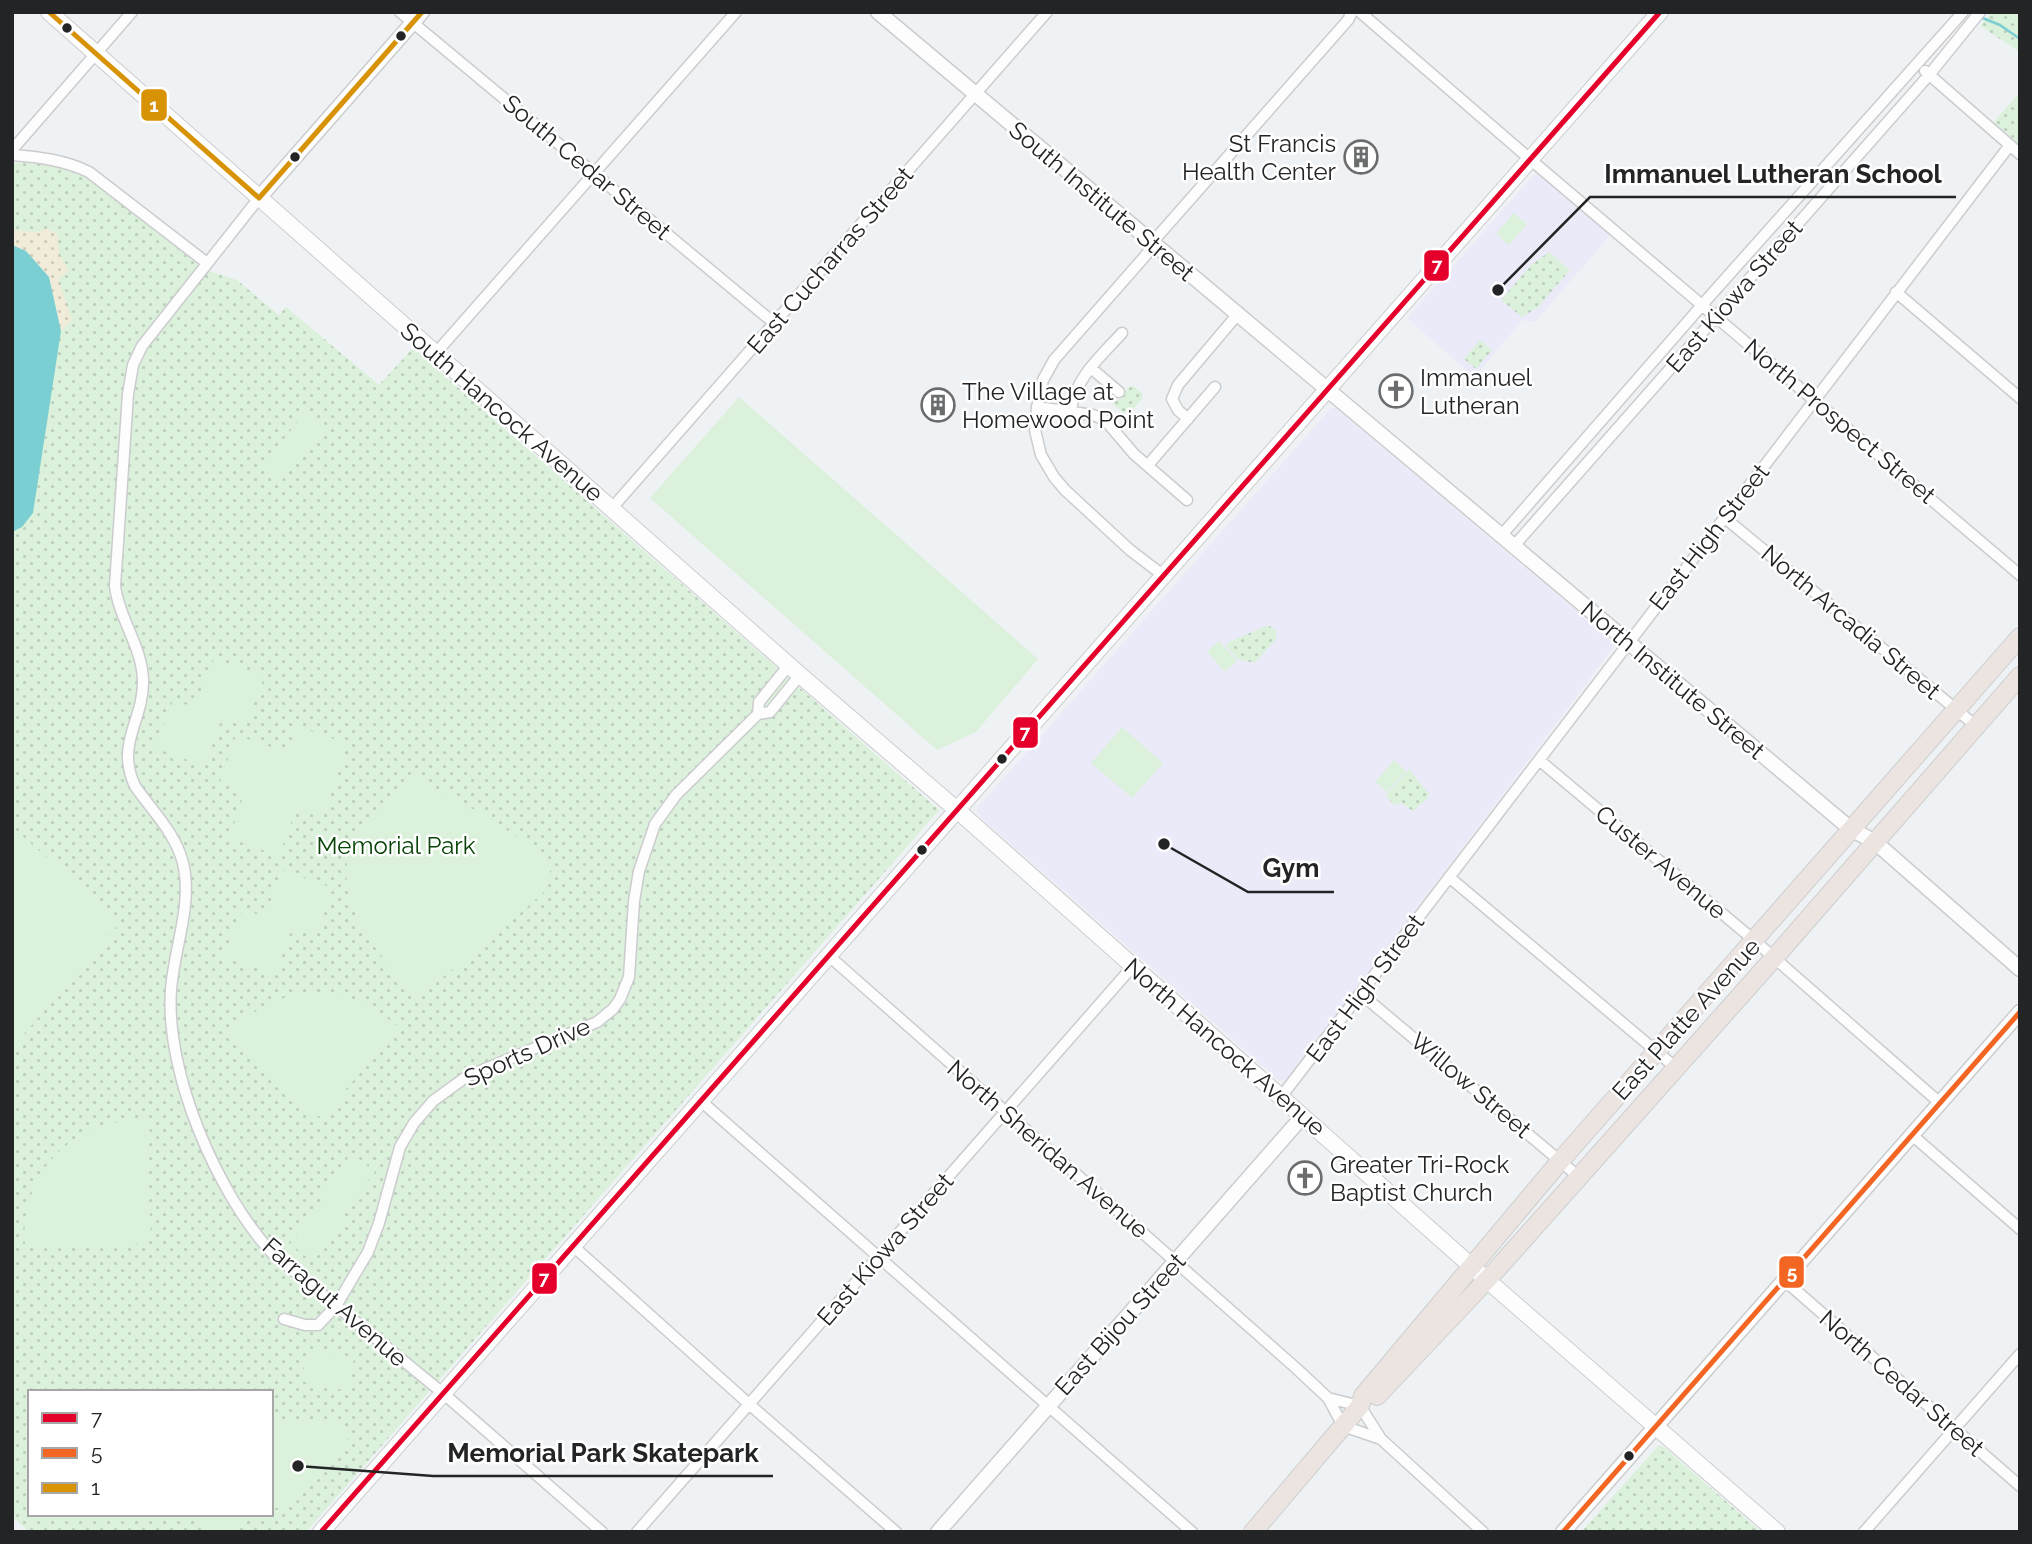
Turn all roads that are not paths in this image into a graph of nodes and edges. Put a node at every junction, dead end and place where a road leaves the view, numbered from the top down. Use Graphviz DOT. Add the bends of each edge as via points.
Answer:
graph roads {
  1 [pos="49,12"];
  2 [pos="132,12"];
  3 [pos="400,12"];
  4 [pos="736,12"];
  5 [pos="878,12"];
  6 [pos="1048,12"];
  7 [pos="1352,12"];
  8 [pos="1360,12"];
  9 [pos="1660,12"];
  10 [pos="1964,12"];
  11 [pos="1980,12"];
  12 [pos="417,18"];
  13 [pos="95,54"];
  14 [pos="1917,64"];
  15 [pos="1929,75"];
  16 [pos="975,95"];
  17 [pos="2010,145"];
  18 [pos="12,153"];
  19 [pos="2020,154"];
  20 [pos="1531,160"];
  21 [pos="594,173"];
  22 [pos="259,198"];
  23 [pos="1153,244"];
  24 [pos="207,263"];
  25 [pos="1896,292"];
  26 [pos="1702,305"];
  27 [pos="1237,315"];
  28 [pos="1716,317"];
  29 [pos="775,323"];
  30 [pos="1122,333"];
  31 [pos="435,354"];
  32 [pos="1091,368"];
  33 [pos="1215,387"];
  34 [pos="1326,390"];
  35 [pos="1119,392"];
  36 [pos="2020,398"];
  37 [pos="1814,400"];
  38 [pos="1037,407"];
  39 [pos="1071,411"];
  40 [pos="1188,419"];
  41 [pos="1148,466"];
  42 [pos="1187,500"];
  43 [pos="612,508"];
  44 [pos="1725,518"];
  45 [pos="1500,537"];
  46 [pos="1513,547"];
  47 [pos="2020,575"];
  48 [pos="1164,576"];
  49 [pos="2020,637"];
  50 [pos="1629,642"];
  51 [pos="794,670"];
  52 [pos="2020,676"];
  53 [pos="1956,710"];
  54 [pos="1976,726"];
  55 [pos="1539,760"];
  56 [pos="957,810"];
  57 [pos="1851,829"];
  58 [pos="1875,842"];
  59 [pos="1450,877"];
  60 [pos="1755,941"];
  61 [pos="829,956"];
  62 [pos="1774,958"];
  63 [pos="1133,966"];
  64 [pos="2020,969"];
  65 [pos="1361,994"];
  66 [pos="2020,1012"];
  67 [pos="1657,1052"];
  68 [pos="1675,1067"];
  69 [pos="1281,1097"];
  70 [pos="702,1102"];
  71 [pos="1940,1103"];
  72 [pos="1005,1111"];
  73 [pos="1303,1116"];
  74 [pos="1912,1135"];
  75 [pos="1561,1160"];
  76 [pos="1580,1177"];
  77 [pos="2020,1229"];
  78 [pos="573,1246"];
  79 [pos="878,1258"];
  80 [pos="1175,1262"];
  81 [pos="1471,1266"];
  82 [pos="1487,1280"];
  83 [pos="1784,1280"];
  84 [pos="336,1306"];
  85 [pos="284,1319"];
  86 [pos="2020,1354"];
  87 [pos="444,1394"];
  88 [pos="1328,1398"];
  89 [pos="749,1404"];
  90 [pos="1047,1406"];
  91 [pos="1360,1406"];
  92 [pos="1657,1425"];
  93 [pos="1343,1426"];
  94 [pos="1954,1429"];
  95 [pos="1381,1439"];
  96 [pos="2020,1486"];
  97 [pos="321,1532"];
  98 [pos="602,1532"];
  99 [pos="637,1532"];
  100 [pos="896,1532"];
  101 [pos="938,1532"];
  102 [pos="1192,1532"];
  103 [pos="1253,1532"];
  104 [pos="1483,1532"];
  105 [pos="1563,1532"];
  106 [pos="1777,1532"];
  107 [pos="1864,1532"];
  1 -- 13 [label="main road, South Hancock Avenue"];
  2 -- 13 [label="street"];
  3 -- 12 [label="street, South Cedar Street"];
  4 -- 21 [label="street"];
  5 -- 16 [label="street, South Institute Street"];
  6 -- 16 [label="street, East Cucharras Street"];
  7 -- 23 [label="street"];
  8 -- 20 [label="street, North Prospect Street"];
  9 -- 20 [label="main road"];
  10 -- 14 [label="street, East Kiowa Street"];
  11 -- 15 [label="street, East Kiowa Street"];
  12 -- 21 [label="street, South Cedar Street"];
  12 -- 22 [label="street"];
  13 -- 18 [label="street"];
  13 -- 22 [label="main road, South Hancock Avenue"];
  14 -- 15 [label="street"];
  14 -- 26 [label="street, East Kiowa Street"];
  15 -- 17 [label="street"];
  15 -- 28 [label="street, East Kiowa Street"];
  16 -- 23 [label="street, South Institute Street"];
  16 -- 29 [label="street, East Cucharras Street"];
  17 -- 19 [label="street"];
  17 -- 25 [label="street, East High Street"];
  18 -- 24 [label="street" via="89,172"];
  20 -- 26 [label="street, North Prospect Street"];
  20 -- 34 [label="main road"];
  21 -- 29 [label="street, South Cedar Street"];
  21 -- 31 [label="street"];
  22 -- 24 [label="street, Farragut Avenue"];
  22 -- 31 [label="main road, South Hancock Avenue"];
  23 -- 27 [label="street, South Institute Street"];
  23 -- 38 [label="street" via="1054,360 1043,380"];
  24 -- 84 [label="street, Farragut Avenue" via="142,346 128,394 115,572 120,610 138,651 143,676 142,703 128,743 130,777 171,836 185,874 171,1013 183,1086 196,1122 259,1238 285,1266"];
  25 -- 36 [label="street"];
  25 -- 37 [label="street, East High Street"];
  26 -- 28 [label="street, North Prospect Street"];
  26 -- 45 [label="street, East Kiowa Street"];
  27 -- 34 [label="street, South Institute Street"];
  27 -- 40 [label="street" via="1178,385 1172,399"];
  28 -- 37 [label="street, North Prospect Street"];
  28 -- 46 [label="street, East Kiowa Street"];
  29 -- 43 [label="street, East Cucharras Street"];
  30 -- 32 [label="street"];
  31 -- 43 [label="main road, South Hancock Avenue"];
  32 -- 35 [label="street"];
  32 -- 39 [label="street" via="1075,392"];
  33 -- 40 [label="street"];
  34 -- 45 [label="street, North Institute Street"];
  34 -- 48 [label="main road"];
  37 -- 44 [label="street, East High Street"];
  37 -- 47 [label="street, North Prospect Street"];
  38 -- 39 [label="street"];
  38 -- 48 [label="street" via="1037,442 1054,477"];
  39 -- 41 [label="street" via="1105,420"];
  40 -- 41 [label="street"];
  41 -- 42 [label="street"];
  43 -- 51 [label="main road, South Hancock Avenue"];
  44 -- 50 [label="street, East High Street"];
  44 -- 53 [label="street, North Arcadia Street"];
  45 -- 46 [label="street, North Institute Street"];
  46 -- 50 [label="street, North Institute Street"];
  48 -- 56 [label="main road"];
  49 -- 53 [label="main road, East Platte Avenue"];
  50 -- 55 [label="street, East High Street"];
  50 -- 57 [label="street, North Institute Street"];
  51 -- 56 [label="main road, South Hancock Avenue"];
  51 -- 84 [label="street, Sports Drive" via="770,712 758,714 667,804 655,824 639,871 629,977 620,999 597,1022 466,1077 422,1112 400,1147 374,1238"];
  52 -- 54 [label="main road, East Platte Avenue"];
  53 -- 54 [label="street, North Arcadia Street"];
  53 -- 57 [label="main road, East Platte Avenue"];
  54 -- 58 [label="main road, East Platte Avenue"];
  55 -- 59 [label="street, East High Street"];
  55 -- 60 [label="street, Custer Avenue"];
  56 -- 61 [label="main road"];
  56 -- 63 [label="main road, North Hancock Avenue"];
  57 -- 58 [label="street, North Institute Street"];
  57 -- 60 [label="main road, East Platte Avenue"];
  58 -- 62 [label="main road, East Platte Avenue"];
  58 -- 64 [label="street, North Institute Street"];
  59 -- 65 [label="street, East High Street"];
  59 -- 67 [label="street"];
  60 -- 62 [label="street, Custer Avenue"];
  60 -- 67 [label="main road, East Platte Avenue"];
  61 -- 70 [label="main road"];
  61 -- 72 [label="street, North Sheridan Avenue"];
  62 -- 68 [label="main road, East Platte Avenue"];
  62 -- 71 [label="street, Custer Avenue"];
  63 -- 69 [label="main road, North Hancock Avenue"];
  63 -- 72 [label="street, East Kiowa Street"];
  65 -- 69 [label="street, East High Street"];
  65 -- 75 [label="street, Willow Street"];
  66 -- 71 [label="street"];
  67 -- 68 [label="street"];
  67 -- 75 [label="main road, East Platte Avenue"];
  68 -- 76 [label="main road, East Platte Avenue"];
  69 -- 73 [label="main road, North Hancock Avenue"];
  70 -- 78 [label="main road"];
  70 -- 79 [label="street"];
  71 -- 74 [label="street"];
  72 -- 79 [label="street, East Kiowa Street"];
  72 -- 80 [label="street, North Sheridan Avenue"];
  73 -- 80 [label="street, East Bijou Street"];
  73 -- 81 [label="main road, North Hancock Avenue"];
  74 -- 77 [label="street"];
  74 -- 83 [label="street"];
  75 -- 76 [label="street, Willow Street"];
  75 -- 81 [label="main road, East Platte Avenue"];
  76 -- 82 [label="main road, East Platte Avenue"];
  78 -- 87 [label="main road"];
  78 -- 89 [label="street"];
  79 -- 89 [label="street, East Kiowa Street"];
  79 -- 90 [label="street"];
  80 -- 88 [label="street, North Sheridan Avenue"];
  80 -- 90 [label="street, East Bijou Street"];
  81 -- 82 [label="main road, North Hancock Avenue"];
  81 -- 91 [label="main road, East Platte Avenue" via="1363,1396"];
  82 -- 91 [label="main road, East Platte Avenue" via="1372,1401"];
  82 -- 92 [label="main road, North Hancock Avenue"];
  83 -- 92 [label="street"];
  83 -- 94 [label="street, North Cedar Street"];
  84 -- 85 [label="street, Sports Drive" via="318,1325"];
  84 -- 87 [label="street, Farragut Avenue"];
  86 -- 94 [label="street"];
  87 -- 97 [label="main road"];
  87 -- 98 [label="street, Farragut Avenue"];
  88 -- 91 [label="street, North Sheridan Avenue"];
  88 -- 93 [label="street, North Sheridan Avenue"];
  89 -- 99 [label="street, East Kiowa Street"];
  89 -- 100 [label="street"];
  90 -- 101 [label="street, East Bijou Street"];
  90 -- 102 [label="street"];
  91 -- 93 [label="main road, East Platte Avenue"];
  91 -- 95 [label="street"];
  92 -- 105 [label="street"];
  92 -- 106 [label="main road, North Hancock Avenue"];
  93 -- 95 [label="street"];
  93 -- 103 [label="main road, East Platte Avenue"];
  94 -- 96 [label="street, North Cedar Street"];
  94 -- 107 [label="street"];
  95 -- 104 [label="street"];
}
